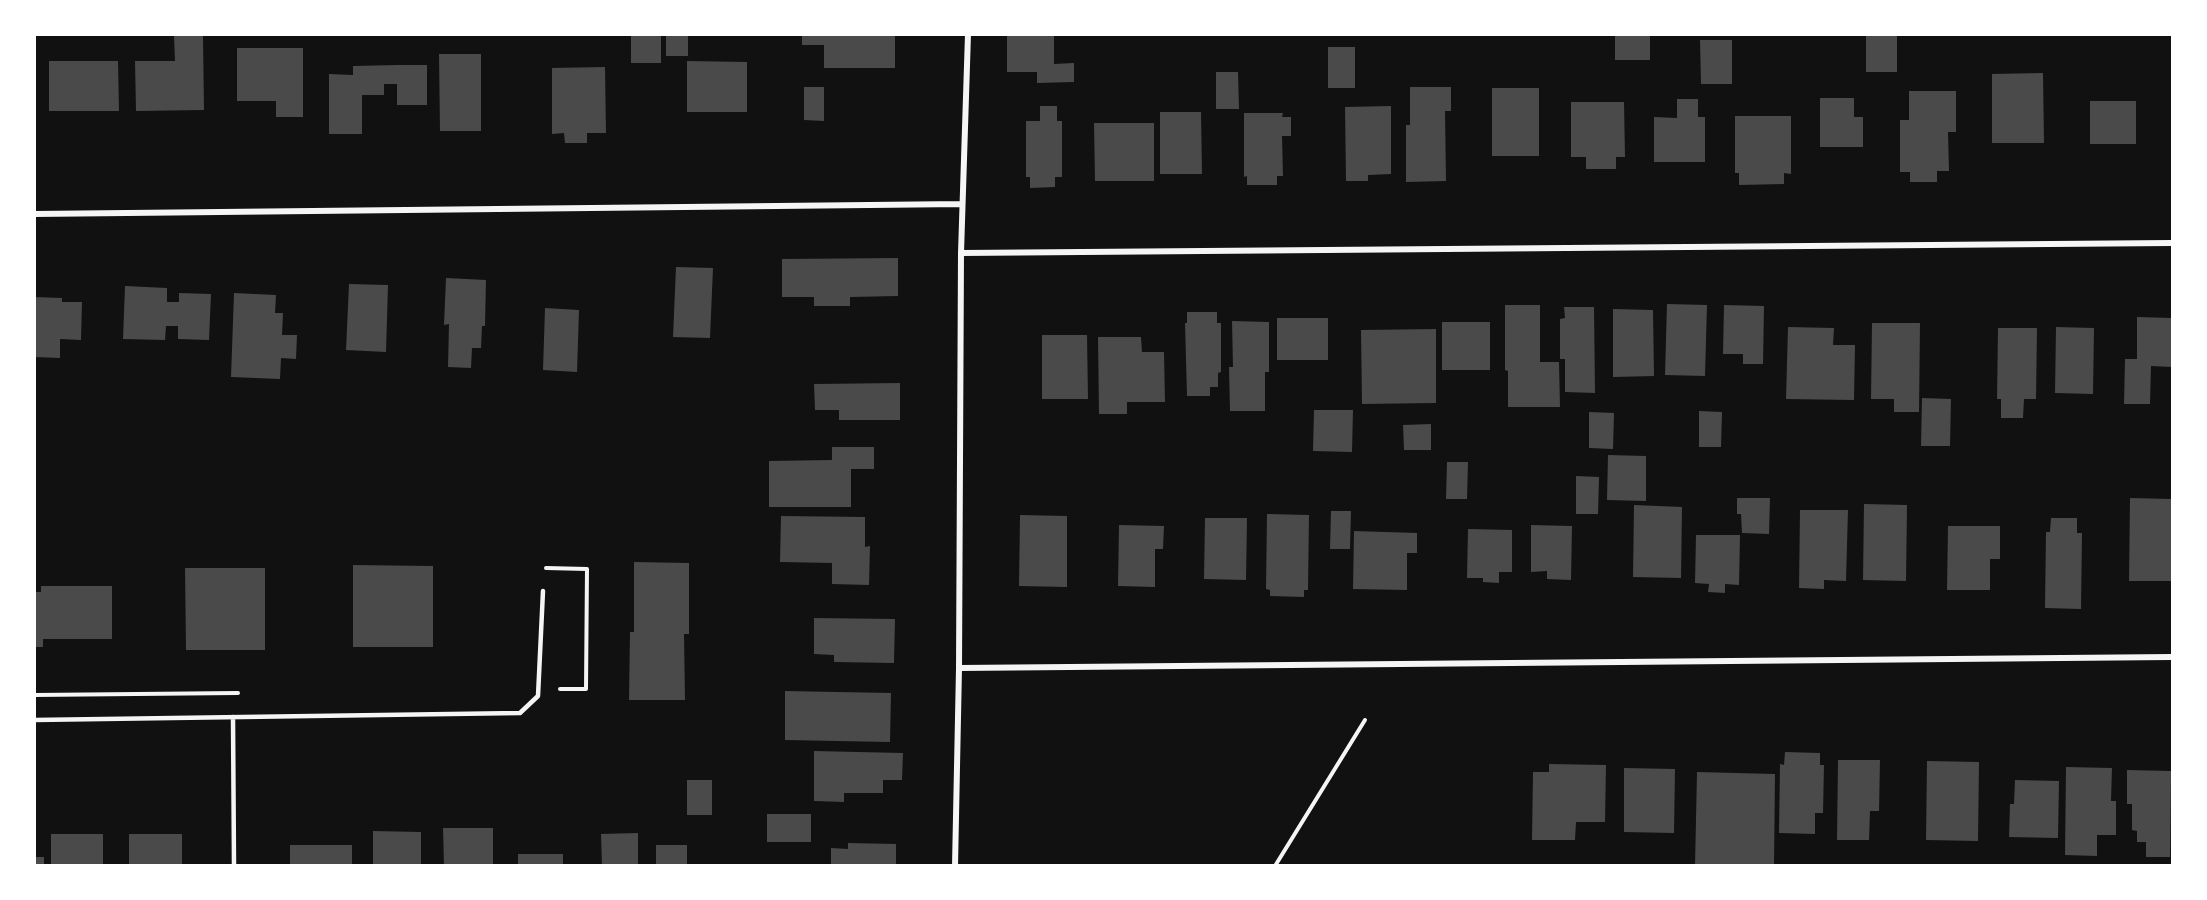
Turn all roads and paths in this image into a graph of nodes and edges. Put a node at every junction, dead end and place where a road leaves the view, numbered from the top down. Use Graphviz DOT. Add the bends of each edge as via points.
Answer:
graph roads {
  1 [pos="968,34"];
  2 [pos="962,204"];
  3 [pos="34,214"];
  4 [pos="2172,243"];
  5 [pos="961,253"];
  6 [pos="541,567"];
  7 [pos="543,591"];
  8 [pos="2172,657"];
  9 [pos="959,668"];
  10 [pos="539,689"];
  11 [pos="249,693"];
  12 [pos="34,695"];
  13 [pos="233,717"];
  14 [pos="34,720"];
  15 [pos="1365,720"];
  16 [pos="234,866"];
  17 [pos="954,866"];
  18 [pos="1275,866"];
  1 -- 2 [label="street"];
  2 -- 3 [label="street"];
  2 -- 5 [label="street"];
  4 -- 5 [label="street"];
  5 -- 9 [label="street"];
  6 -- 10 [label="path" via="587,569 586,689"];
  7 -- 10 [label="lane"];
  8 -- 9 [label="street"];
  9 -- 17 [label="street"];
  10 -- 13 [label="lane" via="538,696 520,713"];
  11 -- 12 [label="path"];
  13 -- 14 [label="lane"];
  13 -- 16 [label="lane"];
  15 -- 18 [label="path"];
}
